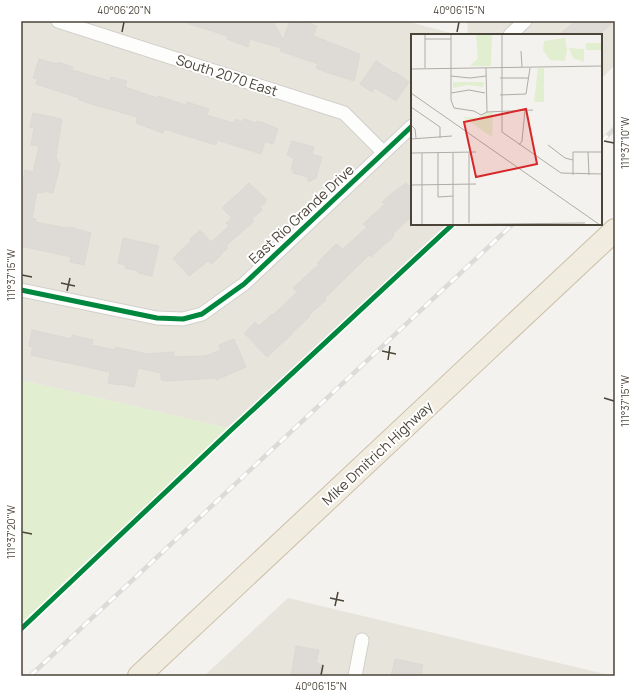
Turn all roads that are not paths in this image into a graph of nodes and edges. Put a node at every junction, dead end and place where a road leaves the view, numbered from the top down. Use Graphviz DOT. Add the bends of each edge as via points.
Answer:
graph roads {
  1 [pos="58,21"];
  2 [pos="525,21"];
  3 [pos="511,34"];
  4 [pos="411,127"];
  5 [pos="383,152"];
  6 [pos="615,230"];
  7 [pos="21,290"];
  8 [pos="362,640"];
  9 [pos="139,676"];
  10 [pos="355,676"];
  1 -- 5 [label="street, South 2070 East" via="344,113"];
  2 -- 3 [label="street"];
  4 -- 5 [label="street, East Rio Grande Drive"];
  5 -- 7 [label="street, East Rio Grande Drive" via="244,284 202,314 183,319 156,318"];
  6 -- 9 [label="highway, Mike Dmitrich Highway"];
  8 -- 10 [label="street"];
}
